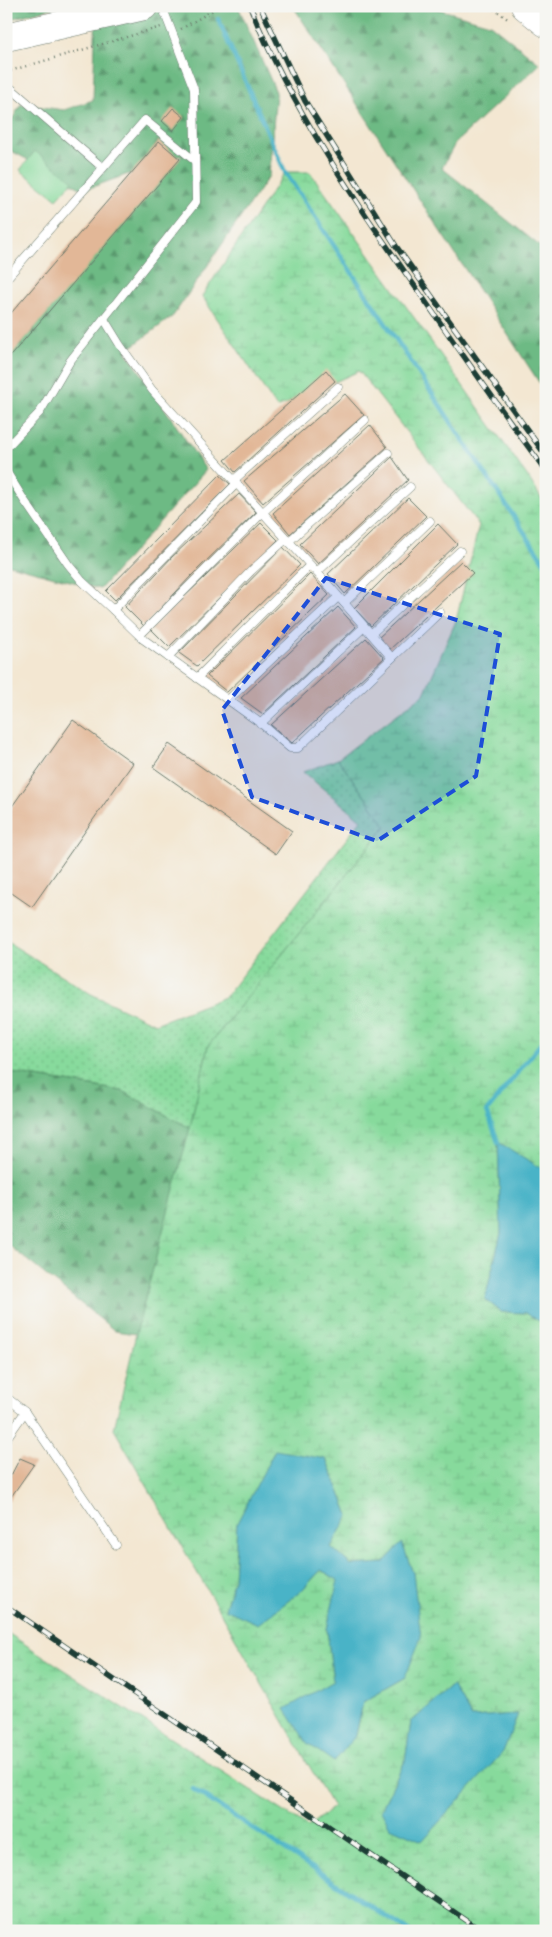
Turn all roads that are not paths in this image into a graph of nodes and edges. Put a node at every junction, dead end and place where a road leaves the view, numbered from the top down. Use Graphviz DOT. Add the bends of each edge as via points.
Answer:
graph roads {
  1 [pos="144,6"];
  2 [pos="162,6"];
  3 [pos="525,6"];
  4 [pos="546,23"];
  5 [pos="14,39"];
  6 [pos="6,84"];
  7 [pos="195,161"];
  8 [pos="103,168"];
  9 [pos="6,280"];
  10 [pos="104,319"];
  11 [pos="338,387"];
  12 [pos="365,420"];
  13 [pos="6,448"];
  14 [pos="388,453"];
  15 [pos="6,470"];
  16 [pos="235,482"];
  17 [pos="410,487"];
  18 [pos="262,513"];
  19 [pos="430,521"];
  20 [pos="287,541"];
  21 [pos="460,551"];
  22 [pos="310,565"];
  23 [pos="317,572"];
  24 [pos="338,597"];
  25 [pos="344,603"];
  26 [pos="112,610"];
  27 [pos="440,612"];
  28 [pos="364,627"];
  29 [pos="371,634"];
  30 [pos="140,635"];
  31 [pos="168,657"];
  32 [pos="392,658"];
  33 [pos="197,678"];
  34 [pos="228,700"];
  35 [pos="260,724"];
  36 [pos="6,1397"];
  37 [pos="25,1412"];
  38 [pos="6,1439"];
  39 [pos="116,1545"];
  1 -- 5 [label="highway"];
  2 -- 7 [label="lane" via="194,89"];
  3 -- 4 [label="highway"];
  6 -- 8 [label="lane"];
  7 -- 8 [label="lane" via="146,120"];
  7 -- 10 [label="lane" via="196,202"];
  8 -- 9 [label="lane"];
  10 -- 13 [label="lane" via="70,361 40,412"];
  10 -- 16 [label="lane" via="152,390"];
  11 -- 16 [label="lane"];
  12 -- 18 [label="lane"];
  14 -- 20 [label="lane"];
  15 -- 26 [label="lane" via="68,564"];
  16 -- 18 [label="lane"];
  16 -- 26 [label="lane"];
  17 -- 23 [label="lane"];
  18 -- 20 [label="lane"];
  18 -- 30 [label="lane"];
  19 -- 25 [label="lane"];
  20 -- 22 [label="lane"];
  20 -- 31 [label="lane" via="251,571"];
  21 -- 29 [label="lane"];
  22 -- 23 [label="lane"];
  22 -- 33 [label="lane"];
  23 -- 24 [label="lane"];
  24 -- 25 [label="lane"];
  24 -- 34 [label="lane"];
  25 -- 28 [label="lane"];
  26 -- 30 [label="lane"];
  27 -- 32 [label="lane"];
  28 -- 29 [label="lane"];
  28 -- 35 [label="lane"];
  29 -- 32 [label="lane"];
  30 -- 31 [label="lane"];
  31 -- 33 [label="lane"];
  32 -- 35 [label="lane" via="298,748 290,748"];
  33 -- 34 [label="lane"];
  34 -- 35 [label="lane"];
  36 -- 37 [label="lane"];
  37 -- 38 [label="lane"];
  37 -- 39 [label="lane"];
}
